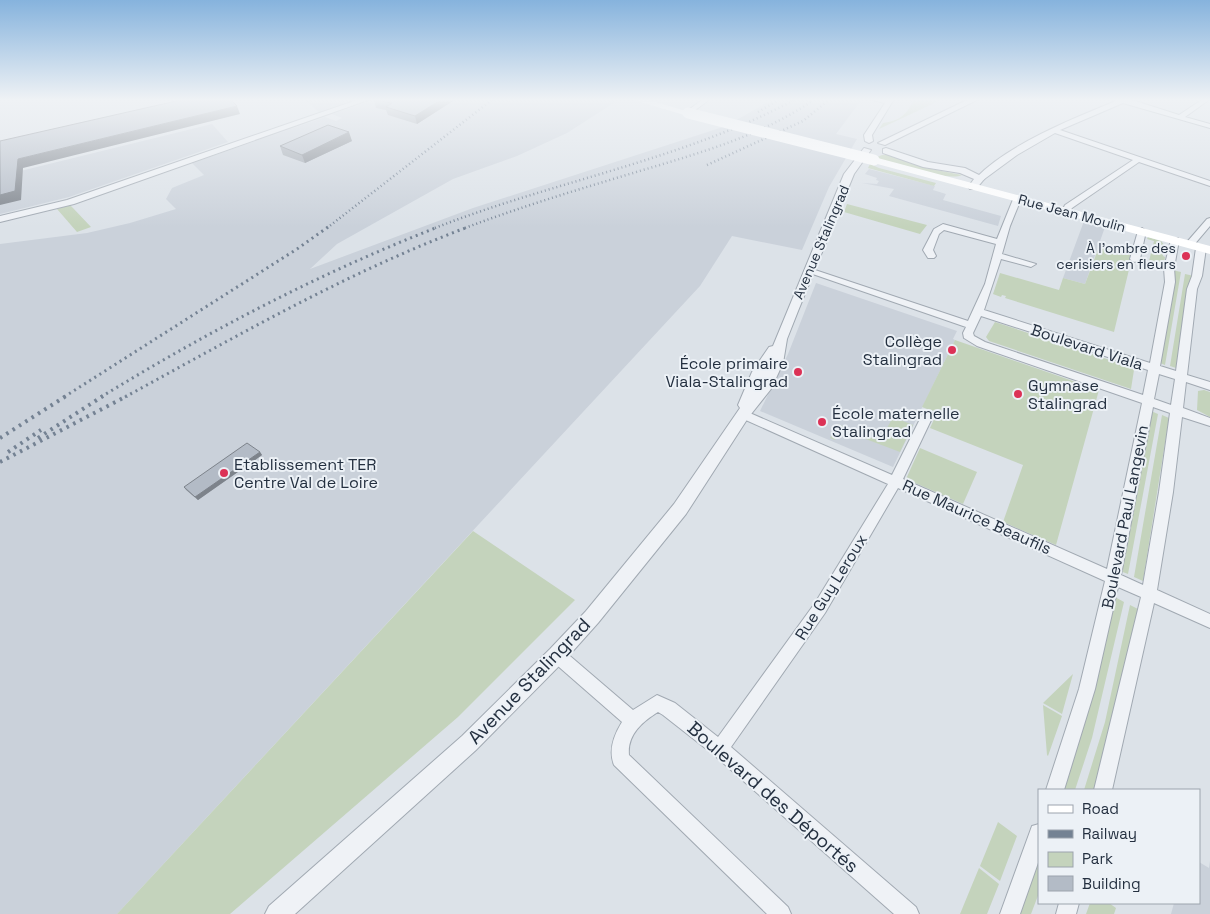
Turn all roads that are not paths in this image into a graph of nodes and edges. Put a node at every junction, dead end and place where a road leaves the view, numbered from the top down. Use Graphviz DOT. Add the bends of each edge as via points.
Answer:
graph roads {
  1 [pos="243,142"];
  2 [pos="807,142"];
  3 [pos="868,142"];
  4 [pos="894,142"];
  5 [pos="1032,142"];
  6 [pos="1088,142"];
  7 [pos="868,146"];
  8 [pos="884,147"];
  9 [pos="1139,159"];
  10 [pos="976,182"];
  11 [pos="1210,184"];
  12 [pos="1017,199"];
  13 [pos="1066,211"];
  14 [pos="0,219"];
  15 [pos="1210,221"];
  16 [pos="1142,231"];
  17 [pos="1175,240"];
  18 [pos="1000,242"];
  19 [pos="1200,247"];
  20 [pos="998,255"];
  21 [pos="930,256"];
  22 [pos="1135,259"];
  23 [pos="1031,264"];
  24 [pos="809,271"];
  25 [pos="978,312"];
  26 [pos="972,326"];
  27 [pos="1154,368"];
  28 [pos="1181,377"];
  29 [pos="1210,386"];
  30 [pos="1148,401"];
  31 [pos="1177,410"];
  32 [pos="743,414"];
  33 [pos="927,416"];
  34 [pos="1210,422"];
  35 [pos="896,481"];
  36 [pos="1113,578"];
  37 [pos="1148,594"];
  38 [pos="1210,621"];
  39 [pos="557,656"];
  40 [pos="634,721"];
  41 [pos="720,750"];
  42 [pos="1055,789"];
  43 [pos="1103,789"];
  44 [pos="1038,836"];
  45 [pos="276,914"];
  46 [pos="781,914"];
  47 [pos="909,914"];
  48 [pos="1010,914"];
  1 -- 14 [label="street" via="55,207"];
  2 -- 10 [label="main road, Rue Jean Moulin, bridge"];
  3 -- 7 [label="street"];
  4 -- 8 [label="street"];
  5 -- 10 [label="street" via="1010,154"];
  6 -- 9 [label="street"];
  7 -- 8 [label="street" via="876,152"];
  7 -- 24 [label="street, Avenue Stalingrad" via="849,174"];
  8 -- 10 [label="street" via="926,165 962,170"];
  9 -- 11 [label="street"];
  9 -- 13 [label="street"];
  10 -- 12 [label="main road, Rue Jean Moulin"];
  12 -- 13 [label="main road, Rue Jean Moulin"];
  12 -- 18 [label="street"];
  13 -- 16 [label="main road, Rue Jean Moulin"];
  15 -- 19 [label="street"];
  16 -- 17 [label="main road, Rue Jean Moulin"];
  16 -- 22 [label="street"];
  17 -- 19 [label="main road, Rue Jean Moulin"];
  17 -- 27 [label="street, Boulevard Paul Langevin"];
  18 -- 20 [label="street"];
  18 -- 21 [label="street" via="943,227 933,235 928,250"];
  19 -- 28 [label="street, Boulevard Paul Langevin"];
  20 -- 23 [label="street"];
  20 -- 25 [label="street" via="990,286"];
  24 -- 26 [label="street"];
  24 -- 32 [label="street, Avenue Stalingrad" via="782,338 776,364 764,389"];
  25 -- 26 [label="street"];
  25 -- 27 [label="street, Boulevard Viala"];
  26 -- 30 [label="street, Boulevard Viala" via="968,334 974,341"];
  27 -- 28 [label="street, Boulevard Viala"];
  27 -- 30 [label="street, Boulevard Paul Langevin"];
  28 -- 29 [label="street, Boulevard Viala"];
  28 -- 31 [label="street, Boulevard Paul Langevin"];
  30 -- 31 [label="street, Boulevard Viala"];
  30 -- 36 [label="street, Boulevard Paul Langevin"];
  31 -- 34 [label="street, Boulevard Viala"];
  31 -- 37 [label="street, Boulevard Paul Langevin"];
  32 -- 35 [label="street, Rue Maurice Beaufils"];
  32 -- 39 [label="street, Avenue Stalingrad" via="680,509"];
  33 -- 35 [label="street, Rue Guy Leroux"];
  35 -- 36 [label="street, Rue Maurice Beaufils"];
  35 -- 41 [label="street, Rue Guy Leroux" via="820,608"];
  36 -- 37 [label="street, Rue Maurice Beaufils"];
  36 -- 42 [label="street, Boulevard Paul Langevin" via="1095,663"];
  37 -- 38 [label="street, Rue Maurice Beaufils"];
  37 -- 43 [label="street, Boulevard Paul Langevin"];
  39 -- 40 [label="street"];
  39 -- 45 [label="street, Avenue Stalingrad" via="469,743"];
  40 -- 41 [label="street, Boulevard des Déportés" via="657,703"];
  40 -- 46 [label="street, Boulevard des Déportés" via="618,747 620,759"];
  41 -- 47 [label="street, Boulevard des Déportés"];
  44 -- 48 [label="street"];
}
